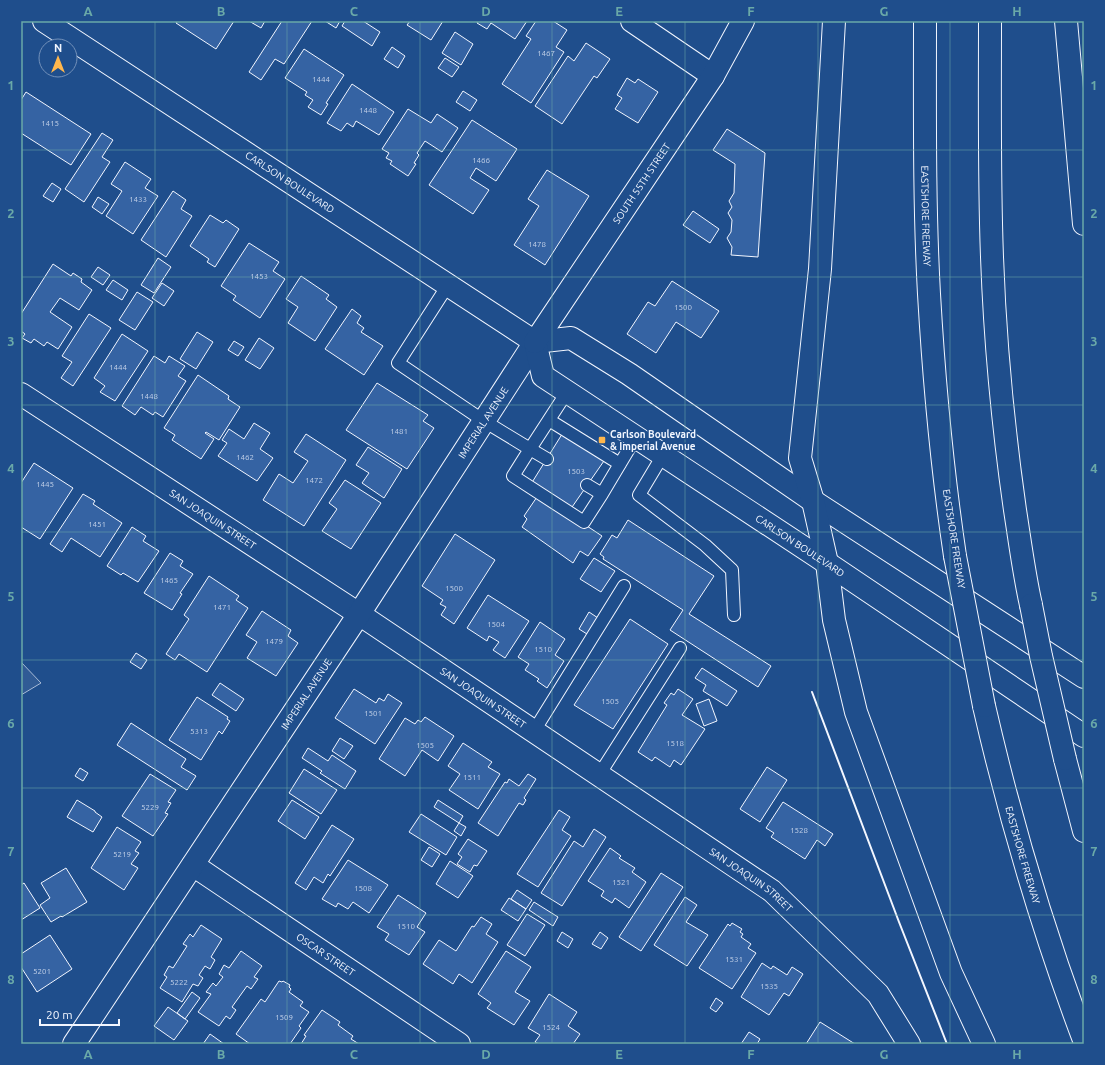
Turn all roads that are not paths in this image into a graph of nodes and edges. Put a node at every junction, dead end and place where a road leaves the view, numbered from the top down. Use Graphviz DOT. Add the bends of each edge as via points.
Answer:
graph roads {
  1 [pos="44,21"];
  2 [pos="632,21"];
  3 [pos="743,21"];
  4 [pos="834,21"];
  5 [pos="925,21"];
  6 [pos="990,21"];
  7 [pos="1066,21"];
  8 [pos="713,76"];
  9 [pos="1084,224"];
  10 [pos="448,285"];
  11 [pos="535,342"];
  12 [pos="567,392"];
  13 [pos="21,394"];
  14 [pos="549,420"];
  15 [pos="484,421"];
  16 [pos="636,437"];
  17 [pos="530,449"];
  18 [pos="663,455"];
  19 [pos="547,459"];
  20 [pos="620,464"];
  21 [pos="587,485"];
  22 [pos="602,494"];
  23 [pos="813,501"];
  24 [pos="827,563"];
  25 [pos="624,586"];
  26 [pos="359,614"];
  27 [pos="734,615"];
  28 [pos="680,648"];
  29 [pos="1084,677"];
  30 [pos="534,731"];
  31 [pos="1084,736"];
  32 [pos="599,775"];
  33 [pos="1084,831"];
  34 [pos="193,866"];
  35 [pos="1084,1040"];
  36 [pos="74,1044"];
  37 [pos="459,1044"];
  38 [pos="909,1044"];
  39 [pos="984,1044"];
  1 -- 10 [label="main road, CARLSON BOULEVARD"];
  2 -- 8 [label="main road"];
  3 -- 8 [label="main road, SOUTH 55TH STREET"];
  4 -- 23 [label="main road" via="820,269 800,458"];
  5 -- 35 [label="main road, EASTSHORE FREEWAY, bridge" via="925,189 929,292 937,415 955,556 984,706 1009,808 1061,976"];
  6 -- 33 [label="main road, bridge" via="991,214 995,315 1010,472 1020,544 1041,656"];
  7 -- 9 [label="main road"];
  8 -- 11 [label="main road, SOUTH 55TH STREET"];
  10 -- 11 [label="main road, CARLSON BOULEVARD"];
  10 -- 15 [label="lane" via="398,364"];
  11 -- 12 [label="main road, CARLSON BOULEVARD" via="544,376"];
  11 -- 15 [label="main road, IMPERIAL AVENUE"];
  11 -- 23 [label="main road" via="571,338 629,374"];
  12 -- 14 [label="lane"];
  12 -- 16 [label="main road, CARLSON BOULEVARD"];
  13 -- 26 [label="main road, SAN JOAQUIN STREET"];
  14 -- 17 [label="lane"];
  14 -- 20 [label="lane"];
  15 -- 17 [label="lane"];
  15 -- 26 [label="main road, IMPERIAL AVENUE"];
  16 -- 18 [label="main road, CARLSON BOULEVARD"];
  16 -- 20 [label="lane"];
  17 -- 19 [label="lane"];
  17 -- 22 [label="lane" via="513,476 584,522"];
  18 -- 24 [label="main road, CARLSON BOULEVARD"];
  18 -- 27 [label="lane" via="639,495 705,545 732,570"];
  20 -- 22 [label="lane"];
  21 -- 22 [label="lane"];
  23 -- 24 [label="main road"];
  23 -- 29 [label="main road"];
  24 -- 31 [label="main road, CARLSON BOULEVARD"];
  24 -- 39 [label="main road" via="834,620 856,712 951,973"];
  25 -- 30 [label="lane"];
  26 -- 30 [label="main road, SAN JOAQUIN STREET"];
  26 -- 34 [label="main road, IMPERIAL AVENUE"];
  28 -- 32 [label="lane"];
  30 -- 32 [label="main road, SAN JOAQUIN STREET"];
  32 -- 38 [label="main road, SAN JOAQUIN STREET" via="772,891 878,994"];
  34 -- 36 [label="main road, IMPERIAL AVENUE"];
  34 -- 37 [label="main road, OSCAR STREET"];
}
